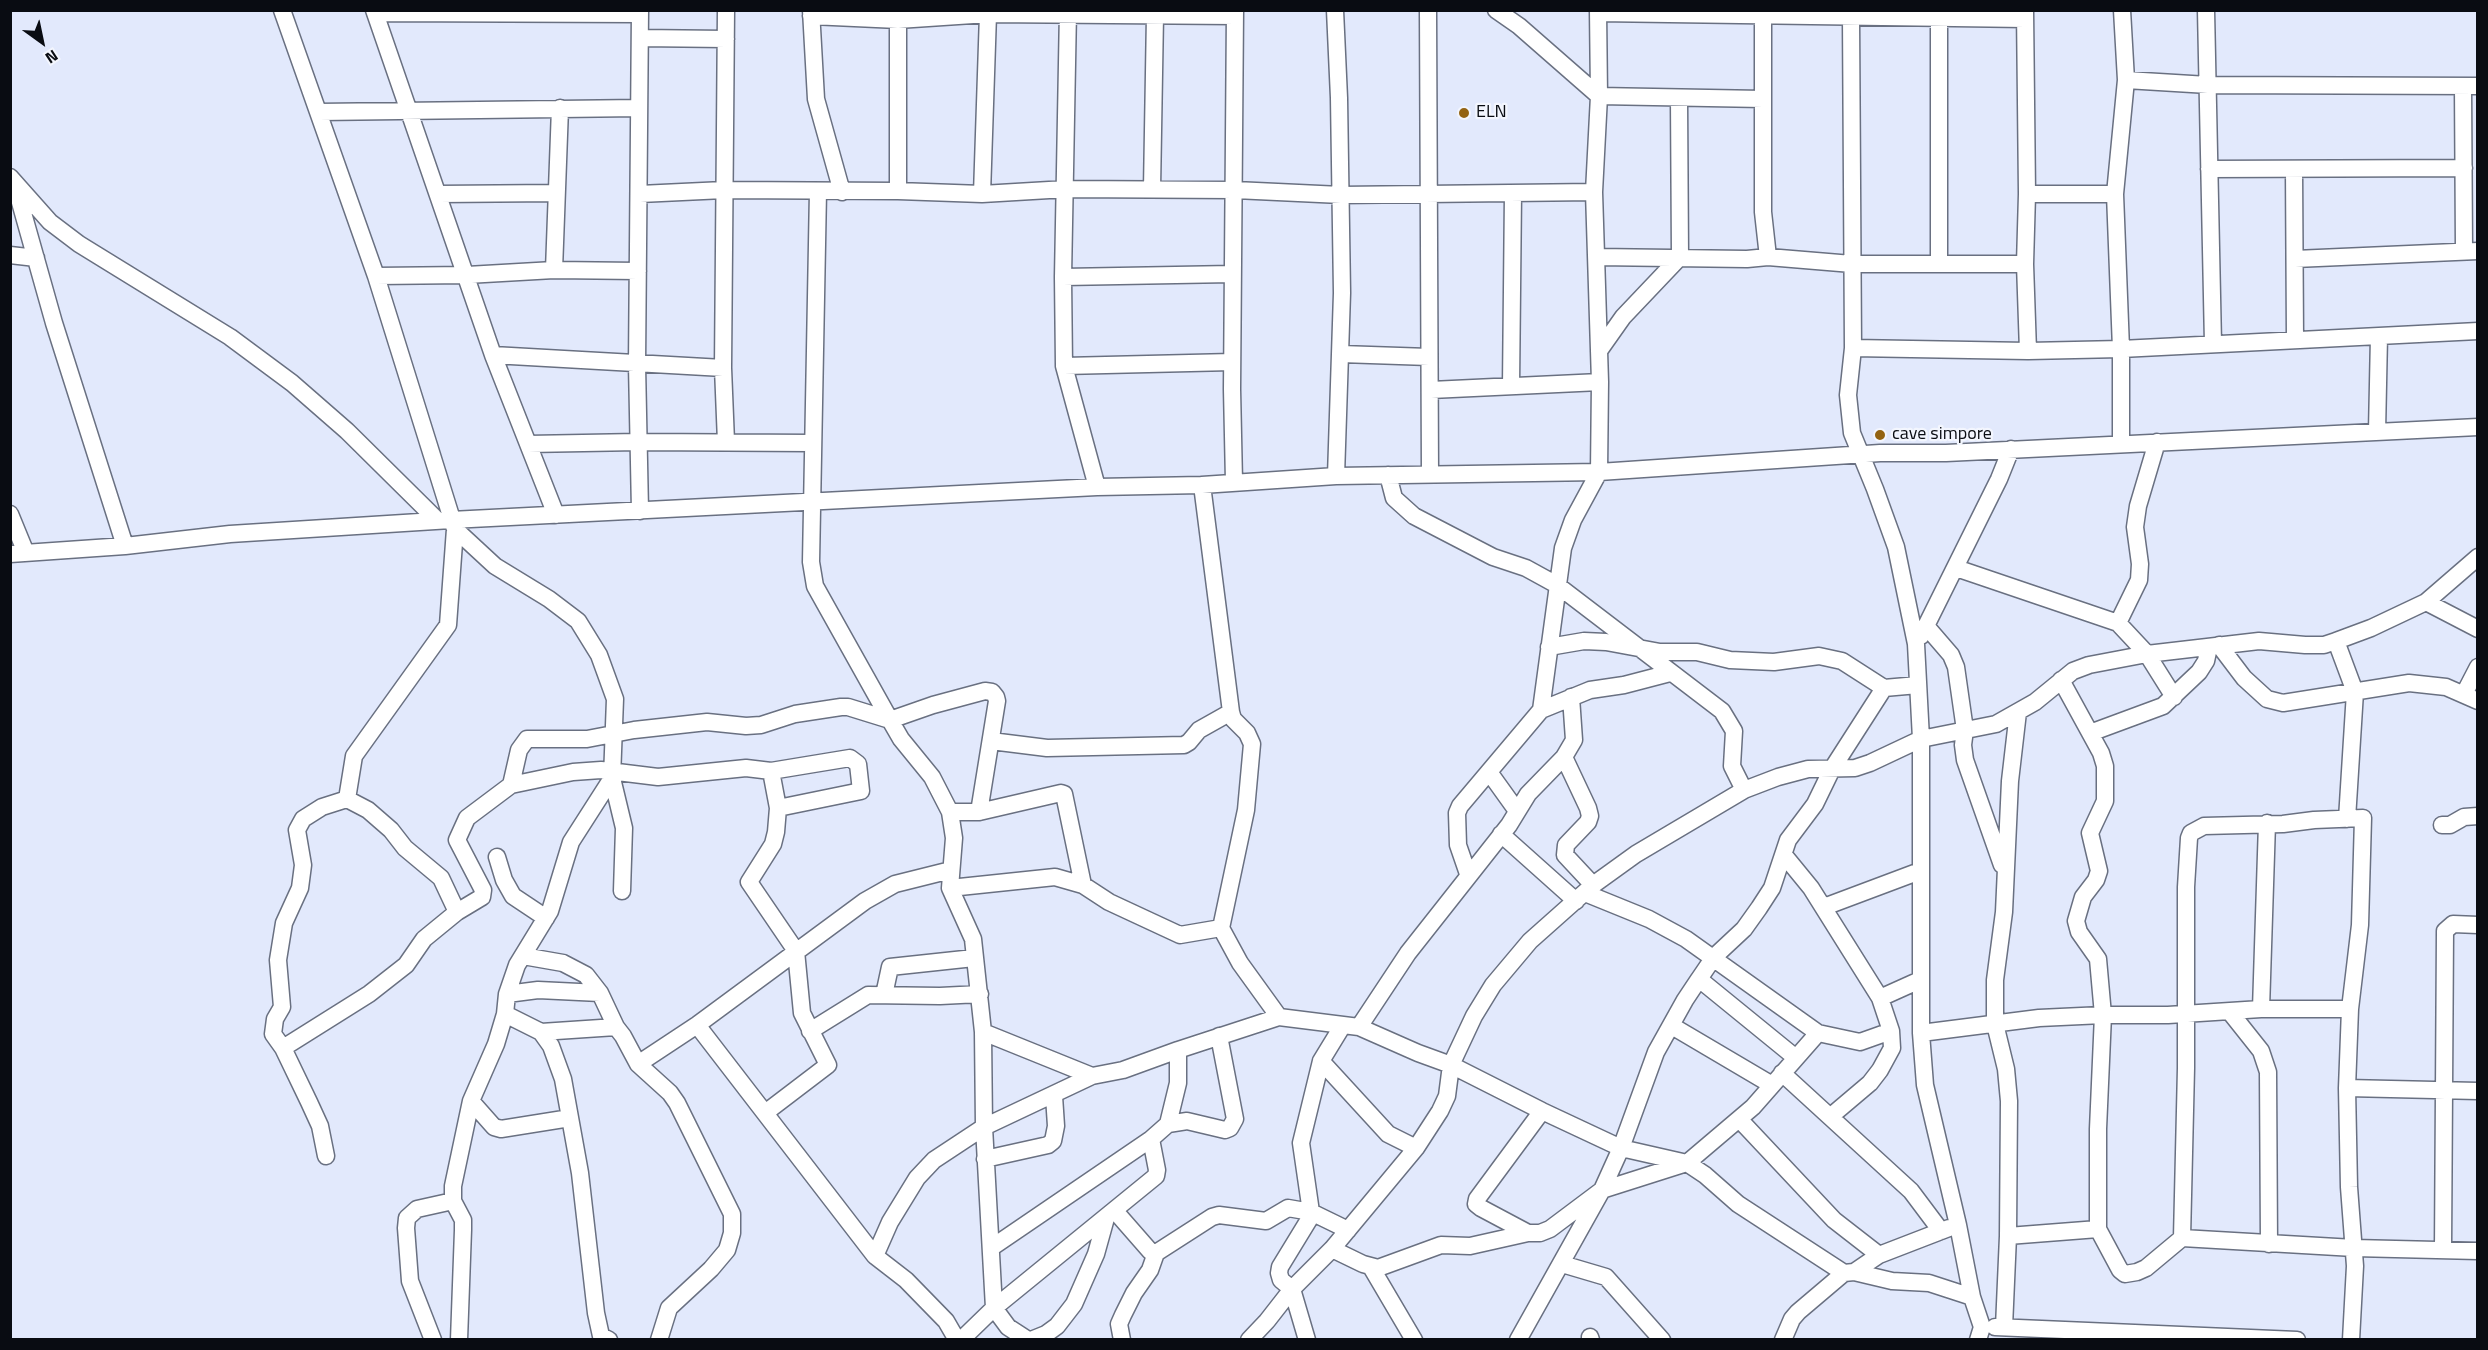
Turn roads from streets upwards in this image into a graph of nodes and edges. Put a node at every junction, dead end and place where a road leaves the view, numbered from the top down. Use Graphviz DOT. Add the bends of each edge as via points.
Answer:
graph roads {
  1 [pos="282,10"];
  2 [pos="726,10"];
  3 [pos="1335,10"];
  4 [pos="1428,10"];
  5 [pos="1496,10"];
  6 [pos="2122,10"];
  7 [pos="2206,10"];
  8 [pos="375,12"];
  9 [pos="640,12"];
  10 [pos="1068,12"];
  11 [pos="1598,12"];
  12 [pos="811,13"];
  13 [pos="1235,13"];
  14 [pos="1763,13"];
  15 [pos="988,14"];
  16 [pos="1155,15"];
  17 [pos="2025,15"];
  18 [pos="1851,17"];
  19 [pos="1939,18"];
  20 [pos="898,20"];
  21 [pos="640,38"];
  22 [pos="726,39"];
  23 [pos="2126,80"];
  24 [pos="2208,85"];
  25 [pos="2470,86"];
  26 [pos="1599,96"];
  27 [pos="1679,99"];
  28 [pos="1763,99"];
  29 [pos="560,108"];
  30 [pos="639,108"];
  31 [pos="319,112"];
  32 [pos="411,112"];
  33 [pos="2464,168"];
  34 [pos="2209,169"];
  35 [pos="2294,169"];
  36 [pos="13,180"];
  37 [pos="1066,189"];
  38 [pos="1152,189"];
  39 [pos="724,190"];
  40 [pos="1234,190"];
  41 [pos="818,191"];
  42 [pos="898,191"];
  43 [pos="842,192"];
  44 [pos="1593,192"];
  45 [pos="555,193"];
  46 [pos="439,194"];
  47 [pos="640,194"];
  48 [pos="982,194"];
  49 [pos="1429,194"];
  50 [pos="1513,194"];
  51 [pos="2027,194"];
  52 [pos="2115,194"];
  53 [pos="1341,195"];
  54 [pos="2471,251"];
  55 [pos="10,255"];
  56 [pos="1597,257"];
  57 [pos="1680,257"];
  58 [pos="1768,257"];
  59 [pos="36,258"];
  60 [pos="2295,259"];
  61 [pos="1852,264"];
  62 [pos="1939,264"];
  63 [pos="2025,264"];
  64 [pos="554,270"];
  65 [pos="638,271"];
  66 [pos="467,274"];
  67 [pos="1232,274"];
  68 [pos="376,276"];
  69 [pos="1063,278"];
  70 [pos="2478,331"];
  71 [pos="2379,336"];
  72 [pos="2295,340"];
  73 [pos="2213,344"];
  74 [pos="1853,348"];
  75 [pos="2121,349"];
  76 [pos="1599,351"];
  77 [pos="2028,351"];
  78 [pos="1341,354"];
  79 [pos="493,355"];
  80 [pos="1429,357"];
  81 [pos="1232,362"];
  82 [pos="637,365"];
  83 [pos="1064,366"];
  84 [pos="723,368"];
  85 [pos="1600,382"];
  86 [pos="1511,387"];
  87 [pos="1431,390"];
  88 [pos="2478,428"];
  89 [pos="2377,432"];
  90 [pos="638,442"];
  91 [pos="726,442"];
  92 [pos="2157,442"];
  93 [pos="812,443"];
  94 [pos="2121,443"];
  95 [pos="528,444"];
  96 [pos="2011,449"];
  97 [pos="1860,454"];
  98 [pos="1599,472"];
  99 [pos="1431,474"];
  100 [pos="1388,475"];
  101 [pos="1336,476"];
  102 [pos="1234,482"];
  103 [pos="1202,485"];
  104 [pos="1097,487"];
  105 [pos="813,502"];
  106 [pos="640,511"];
  107 [pos="10,514"];
  108 [pos="556,515"];
  109 [pos="448,524"];
  110 [pos="124,546"];
  111 [pos="18,553"];
  112 [pos="2478,557"];
  113 [pos="1956,568"];
  114 [pos="1557,585"];
  115 [pos="2426,602"];
  116 [pos="2118,623"];
  117 [pos="1926,626"];
  118 [pos="2478,629"];
  119 [pos="2336,641"];
  120 [pos="1916,644"];
  121 [pos="2214,646"];
  122 [pos="1549,647"];
  123 [pos="1639,648"];
  124 [pos="2147,654"];
  125 [pos="2478,668"];
  126 [pos="1670,673"];
  127 [pos="2061,681"];
  128 [pos="1918,685"];
  129 [pos="1884,688"];
  130 [pos="2355,692"];
  131 [pos="1571,697"];
  132 [pos="2471,697"];
  133 [pos="2174,698"];
  134 [pos="1541,710"];
  135 [pos="1231,712"];
  136 [pos="2018,712"];
  137 [pos="890,720"];
  138 [pos="1965,730"];
  139 [pos="2090,733"];
  140 [pos="613,735"];
  141 [pos="1920,739"];
  142 [pos="991,741"];
  143 [pos="1564,757"];
  144 [pos="1833,769"];
  145 [pos="771,771"];
  146 [pos="1488,772"];
  147 [pos="613,774"];
  148 [pos="511,785"];
  149 [pos="1744,790"];
  150 [pos="347,799"];
  151 [pos="778,808"];
  152 [pos="1518,811"];
  153 [pos="950,812"];
  154 [pos="979,812"];
  155 [pos="2478,816"];
  156 [pos="2347,819"];
  157 [pos="2267,824"];
  158 [pos="2442,825"];
  159 [pos="1501,834"];
  160 [pos="1784,855"];
  161 [pos="497,857"];
  162 [pos="951,870"];
  163 [pos="1920,871"];
  164 [pos="1468,874"];
  165 [pos="2006,874"];
  166 [pos="1083,885"];
  167 [pos="950,888"];
  168 [pos="622,891"];
  169 [pos="1584,893"];
  170 [pos="1824,908"];
  171 [pos="457,912"];
  172 [pos="546,918"];
  173 [pos="2478,925"];
  174 [pos="1221,928"];
  175 [pos="796,951"];
  176 [pos="523,956"];
  177 [pos="1714,957"];
  178 [pos="974,958"];
  179 [pos="1700,979"];
  180 [pos="1920,980"];
  181 [pos="600,993"];
  182 [pos="507,994"];
  183 [pos="980,994"];
  184 [pos="884,995"];
  185 [pos="1880,999"];
  186 [pos="2261,1009"];
  187 [pos="2350,1009"];
  188 [pos="2230,1012"];
  189 [pos="505,1014"];
  190 [pos="2185,1014"];
  191 [pos="2103,1015"];
  192 [pos="1279,1017"];
  193 [pos="1995,1024"];
  194 [pos="697,1025"];
  195 [pos="1351,1026"];
  196 [pos="1672,1026"];
  197 [pos="616,1027"];
  198 [pos="810,1031"];
  199 [pos="1890,1031"];
  200 [pos="541,1032"];
  201 [pos="983,1032"];
  202 [pos="1818,1033"];
  203 [pos="1921,1033"];
  204 [pos="1219,1036"];
  205 [pos="283,1048"];
  206 [pos="1178,1050"];
  207 [pos="1796,1058"];
  208 [pos="1321,1061"];
  209 [pos="638,1064"];
  210 [pos="1451,1065"];
  211 [pos="1092,1076"];
  212 [pos="1777,1079"];
  213 [pos="2347,1088"];
  214 [pos="2443,1089"];
  215 [pos="2478,1091"];
  216 [pos="1054,1096"];
  217 [pos="471,1101"];
  218 [pos="1542,1111"];
  219 [pos="765,1113"];
  220 [pos="1831,1116"];
  221 [pos="570,1118"];
  222 [pos="1739,1119"];
  223 [pos="1168,1125"];
  224 [pos="984,1127"];
  225 [pos="1151,1139"];
  226 [pos="1416,1148"];
  227 [pos="1621,1148"];
  228 [pos="326,1156"];
  229 [pos="985,1159"];
  230 [pos="1687,1163"];
  231 [pos="1602,1190"];
  232 [pos="453,1200"];
  233 [pos="1312,1213"];
  234 [pos="1110,1215"];
  235 [pos="1958,1225"];
  236 [pos="2098,1229"];
  237 [pos="1348,1230"];
  238 [pos="1941,1231"];
  239 [pos="1528,1233"];
  240 [pos="2008,1236"];
  241 [pos="2182,1238"];
  242 [pos="2269,1244"];
  243 [pos="990,1248"];
  244 [pos="2354,1248"];
  245 [pos="1332,1249"];
  246 [pos="2443,1249"];
  247 [pos="2478,1251"];
  248 [pos="1156,1253"];
  249 [pos="1879,1255"];
  250 [pos="875,1256"];
  251 [pos="1562,1264"];
  252 [pos="1371,1267"];
  253 [pos="1849,1272"];
  254 [pos="1292,1289"];
  255 [pos="1972,1297"];
  256 [pos="994,1308"];
  257 [pos="2004,1327"];
  258 [pos="1980,1333"];
  259 [pos="604,1338"];
  260 [pos="433,1340"];
  261 [pos="459,1340"];
  262 [pos="658,1340"];
  263 [pos="959,1340"];
  264 [pos="1030,1340"];
  265 [pos="1122,1340"];
  266 [pos="1249,1340"];
  267 [pos="1307,1340"];
  268 [pos="1414,1340"];
  269 [pos="1518,1340"];
  270 [pos="1662,1340"];
  271 [pos="1783,1340"];
  272 [pos="2297,1340"];
  273 [pos="2351,1340"];
  1 -- 31 [label="street"];
  2 -- 22 [label="street"];
  3 -- 53 [label="street"];
  4 -- 49 [label="street"];
  5 -- 26 [label="street"];
  6 -- 23 [label="street"];
  7 -- 24 [label="street"];
  8 -- 9 [label="street"];
  8 -- 32 [label="street"];
  9 -- 21 [label="street"];
  10 -- 15 [label="street"];
  10 -- 16 [label="street"];
  10 -- 37 [label="street"];
  11 -- 14 [label="street"];
  11 -- 26 [label="street"];
  12 -- 20 [label="street"];
  12 -- 43 [label="street" via="816,99"];
  13 -- 16 [label="street"];
  13 -- 40 [label="street"];
  14 -- 18 [label="street"];
  14 -- 28 [label="street"];
  15 -- 20 [label="street"];
  15 -- 48 [label="street"];
  16 -- 38 [label="street"];
  17 -- 19 [label="street"];
  17 -- 51 [label="street"];
  18 -- 19 [label="street"];
  18 -- 61 [label="street"];
  19 -- 62 [label="street"];
  20 -- 42 [label="street"];
  21 -- 22 [label="street"];
  21 -- 30 [label="street"];
  22 -- 39 [label="street"];
  23 -- 24 [label="street"];
  23 -- 52 [label="street"];
  24 -- 25 [label="street"];
  24 -- 34 [label="street"];
  25 -- 33 [label="street"];
  26 -- 27 [label="street"];
  26 -- 44 [label="street"];
  27 -- 28 [label="street"];
  27 -- 57 [label="street"];
  28 -- 58 [label="street" via="1763,212"];
  29 -- 30 [label="street"];
  29 -- 32 [label="street"];
  29 -- 45 [label="street"];
  30 -- 47 [label="street"];
  31 -- 32 [label="street"];
  31 -- 68 [label="street"];
  32 -- 46 [label="street"];
  33 -- 35 [label="street"];
  33 -- 54 [label="street"];
  34 -- 35 [label="street"];
  34 -- 73 [label="street"];
  35 -- 60 [label="street"];
  36 -- 59 [label="street"];
  36 -- 109 [label="street" via="50,222 72,239 230,337 292,383"];
  37 -- 38 [label="street"];
  37 -- 48 [label="street"];
  37 -- 69 [label="street"];
  38 -- 40 [label="street"];
  39 -- 41 [label="street"];
  39 -- 47 [label="street"];
  39 -- 84 [label="street"];
  40 -- 53 [label="street"];
  40 -- 67 [label="street"];
  41 -- 43 [label="street"];
  41 -- 93 [label="street"];
  42 -- 43 [label="street"];
  42 -- 48 [label="street"];
  44 -- 50 [label="street"];
  44 -- 56 [label="street"];
  45 -- 46 [label="street"];
  45 -- 64 [label="street"];
  46 -- 66 [label="street"];
  47 -- 65 [label="street"];
  49 -- 50 [label="street"];
  49 -- 53 [label="street"];
  49 -- 80 [label="street"];
  50 -- 86 [label="street"];
  51 -- 52 [label="street"];
  51 -- 63 [label="street"];
  52 -- 75 [label="street"];
  53 -- 78 [label="street"];
  54 -- 60 [label="street"];
  55 -- 59 [label="street"];
  56 -- 57 [label="street"];
  56 -- 76 [label="street"];
  57 -- 58 [label="street"];
  57 -- 76 [label="street" via="1623,317"];
  58 -- 61 [label="street"];
  59 -- 110 [label="street"];
  60 -- 72 [label="street"];
  61 -- 62 [label="street"];
  61 -- 74 [label="street"];
  62 -- 63 [label="street"];
  63 -- 77 [label="street"];
  64 -- 65 [label="street"];
  64 -- 66 [label="street"];
  65 -- 82 [label="street"];
  66 -- 68 [label="street"];
  66 -- 79 [label="street"];
  67 -- 69 [label="street"];
  67 -- 81 [label="street"];
  68 -- 109 [label="street"];
  69 -- 83 [label="street"];
  70 -- 71 [label="street"];
  71 -- 72 [label="street"];
  71 -- 89 [label="street"];
  72 -- 73 [label="street"];
  73 -- 75 [label="street"];
  74 -- 77 [label="street"];
  74 -- 97 [label="street" via="1848,395 1852,433"];
  75 -- 77 [label="street"];
  75 -- 94 [label="street"];
  76 -- 85 [label="street"];
  78 -- 80 [label="street"];
  78 -- 101 [label="street"];
  79 -- 82 [label="street"];
  79 -- 95 [label="street"];
  80 -- 87 [label="street"];
  81 -- 83 [label="street"];
  81 -- 102 [label="street"];
  82 -- 84 [label="street"];
  82 -- 90 [label="street"];
  83 -- 104 [label="street"];
  84 -- 91 [label="street"];
  85 -- 86 [label="street"];
  85 -- 98 [label="street"];
  86 -- 87 [label="street"];
  87 -- 99 [label="street"];
  88 -- 89 [label="street"];
  89 -- 92 [label="street"];
  90 -- 91 [label="street"];
  90 -- 95 [label="street"];
  90 -- 106 [label="street"];
  91 -- 93 [label="street"];
  92 -- 94 [label="street"];
  92 -- 116 [label="street" via="2134,527 2139,580"];
  93 -- 105 [label="street"];
  94 -- 96 [label="street"];
  95 -- 108 [label="street"];
  96 -- 97 [label="street"];
  96 -- 113 [label="street"];
  97 -- 98 [label="street"];
  97 -- 120 [label="street" via="1896,548"];
  98 -- 99 [label="street"];
  98 -- 114 [label="street" via="1563,548"];
  99 -- 100 [label="street"];
  100 -- 101 [label="street"];
  100 -- 114 [label="street" via="1394,498 1414,516"];
  101 -- 102 [label="street"];
  102 -- 103 [label="street"];
  103 -- 104 [label="street"];
  103 -- 135 [label="street"];
  104 -- 105 [label="street"];
  105 -- 106 [label="street"];
  105 -- 137 [label="street" via="811,562 815,586"];
  106 -- 108 [label="street"];
  107 -- 111 [label="street"];
  108 -- 109 [label="street"];
  109 -- 110 [label="street" via="230,534"];
  109 -- 140 [label="street" via="495,566 578,621 599,655 615,699"];
  109 -- 150 [label="street" via="448,625 354,756"];
  110 -- 111 [label="street"];
  112 -- 115 [label="street"];
  113 -- 116 [label="street"];
  113 -- 117 [label="street"];
  114 -- 122 [label="street"];
  114 -- 123 [label="street"];
  115 -- 118 [label="street"];
  115 -- 119 [label="street"];
  116 -- 124 [label="street"];
  117 -- 120 [label="street"];
  117 -- 138 [label="street" via="1951,655 1956,667"];
  119 -- 121 [label="street" via="2324,645 2259,641"];
  119 -- 130 [label="street"];
  120 -- 128 [label="street"];
  121 -- 124 [label="street"];
  121 -- 130 [label="street" via="2267,699 2283,704"];
  121 -- 133 [label="street" via="2199,672"];
  122 -- 123 [label="street" via="1584,641"];
  122 -- 134 [label="street"];
  123 -- 126 [label="street"];
  123 -- 129 [label="street" via="1697,652 1751,662 1829,657"];
  124 -- 127 [label="street" via="2089,664"];
  124 -- 133 [label="street"];
  125 -- 132 [label="street"];
  126 -- 131 [label="street"];
  126 -- 149 [label="street" via="1722,711 1730,722 1734,731 1732,766"];
  127 -- 136 [label="street"];
  127 -- 139 [label="street"];
  128 -- 129 [label="street"];
  128 -- 141 [label="street"];
  129 -- 144 [label="street"];
  130 -- 132 [label="street" via="2409,683 2446,687"];
  130 -- 156 [label="street"];
  131 -- 134 [label="street"];
  131 -- 143 [label="street" via="1574,740"];
  133 -- 139 [label="street" via="2144,714"];
  134 -- 146 [label="street"];
  135 -- 142 [label="street" via="1199,730 1184,745 1047,748"];
  135 -- 174 [label="street" via="1252,744 1246,810"];
  136 -- 138 [label="street" via="1996,724"];
  136 -- 165 [label="street"];
  137 -- 140 [label="street" via="841,707 795,714 761,725 707,722"];
  137 -- 142 [label="street" via="933,705 992,692 997,701"];
  137 -- 153 [label="street" via="932,777"];
  138 -- 141 [label="street"];
  138 -- 165 [label="street" via="1965,760"];
  139 -- 191 [label="street" via="2106,766 2105,801 2090,833 2099,871 2076,921 2098,959"];
  140 -- 147 [label="street"];
  140 -- 148 [label="street" via="527,739 519,750"];
  141 -- 144 [label="street" via="1870,763"];
  141 -- 163 [label="street"];
  142 -- 154 [label="street"];
  143 -- 152 [label="street" via="1538,782"];
  143 -- 169 [label="street" via="1590,816 1566,844 1565,855"];
  144 -- 149 [label="street" via="1794,772"];
  144 -- 160 [label="street" via="1815,804 1788,840"];
  145 -- 147 [label="street" via="746,768 658,777"];
  145 -- 151 [label="street"];
  145 -- 151 [label="street" via="850,758 858,764 861,791"];
  146 -- 152 [label="street"];
  146 -- 164 [label="street" via="1457,813 1458,845"];
  147 -- 148 [label="street" via="573,772"];
  147 -- 168 [label="street" via="624,828"];
  147 -- 172 [label="street" via="571,842"];
  148 -- 171 [label="street" via="467,818 460,830 457,840 483,894"];
  149 -- 169 [label="street" via="1636,854"];
  150 -- 171 [label="street" via="368,810 441,878"];
  150 -- 205 [label="street" via="322,807 303,819 297,830 303,865 300,888 284,923 278,960 282,1007 273,1034"];
  151 -- 175 [label="street" via="773,844 749,882"];
  152 -- 159 [label="street"];
  153 -- 154 [label="street"];
  153 -- 162 [label="street" via="954,838"];
  154 -- 166 [label="street" via="1064,794"];
  155 -- 158 [label="street"];
  156 -- 157 [label="street"];
  156 -- 187 [label="street" via="2363,818 2360,925"];
  157 -- 186 [label="street"];
  157 -- 190 [label="street" via="2204,826 2189,838"];
  159 -- 164 [label="street"];
  159 -- 169 [label="street"];
  160 -- 170 [label="street"];
  160 -- 177 [label="street" via="1772,888 1759,908 1744,929"];
  161 -- 172 [label="street" via="513,896"];
  162 -- 167 [label="street"];
  162 -- 175 [label="street" via="887,887"];
  163 -- 170 [label="street"];
  163 -- 180 [label="street"];
  164 -- 195 [label="street"];
  165 -- 193 [label="street" via="1995,980"];
  166 -- 167 [label="street" via="1055,877"];
  166 -- 174 [label="street" via="1109,902 1180,935"];
  167 -- 178 [label="street" via="973,939"];
  169 -- 177 [label="street" via="1649,919"];
  169 -- 210 [label="street" via="1530,941 1493,985"];
  170 -- 185 [label="street"];
  171 -- 205 [label="street" via="424,939 406,965 369,994"];
  172 -- 176 [label="street"];
  173 -- 214 [label="street" via="2453,924 2445,931"];
  174 -- 192 [label="street" via="1240,963"];
  175 -- 194 [label="street"];
  175 -- 198 [label="street" via="802,1013"];
  176 -- 181 [label="street" via="563,963 586,975"];
  176 -- 182 [label="street"];
  177 -- 179 [label="street"];
  177 -- 202 [label="street"];
  178 -- 183 [label="street"];
  178 -- 184 [label="street" via="890,967"];
  179 -- 196 [label="street"];
  179 -- 207 [label="street"];
  180 -- 185 [label="street"];
  180 -- 203 [label="street"];
  181 -- 182 [label="street" via="538,990"];
  181 -- 197 [label="street"];
  182 -- 189 [label="street"];
  183 -- 184 [label="street"];
  183 -- 201 [label="street"];
  184 -- 198 [label="street" via="868,995"];
  185 -- 199 [label="street"];
  186 -- 187 [label="street"];
  186 -- 188 [label="street"];
  187 -- 213 [label="street"];
  188 -- 190 [label="street"];
  188 -- 242 [label="street" via="2261,1051 2268,1072"];
  189 -- 200 [label="street"];
  189 -- 217 [label="street"];
  190 -- 191 [label="street"];
  190 -- 241 [label="street"];
  191 -- 193 [label="street"];
  191 -- 236 [label="street"];
  192 -- 195 [label="street"];
  192 -- 204 [label="street"];
  193 -- 203 [label="street"];
  193 -- 240 [label="street" via="2008,1082"];
  194 -- 209 [label="street"];
  194 -- 219 [label="street"];
  195 -- 208 [label="street"];
  195 -- 210 [label="street"];
  196 -- 212 [label="street"];
  196 -- 227 [label="street" via="1656,1052"];
  197 -- 200 [label="street"];
  197 -- 209 [label="street"];
  198 -- 219 [label="street" via="827,1067"];
  199 -- 202 [label="street" via="1860,1042"];
  199 -- 220 [label="street" via="1892,1048 1880,1070"];
  200 -- 221 [label="street" via="551,1046 563,1079"];
  201 -- 211 [label="street"];
  201 -- 224 [label="street"];
  202 -- 207 [label="street"];
  203 -- 235 [label="street" via="1925,1085"];
  204 -- 206 [label="street"];
  204 -- 223 [label="street" via="1233,1124 1225,1131 1187,1121"];
  205 -- 228 [label="street" via="320,1126"];
  206 -- 211 [label="street" via="1123,1070"];
  206 -- 223 [label="street" via="1178,1083"];
  207 -- 212 [label="street"];
  208 -- 226 [label="street" via="1388,1134"];
  208 -- 233 [label="street" via="1301,1143"];
  209 -- 262 [label="street" via="677,1103 709,1163 734,1224 727,1250 669,1308"];
  210 -- 218 [label="street"];
  210 -- 226 [label="street" via="1447,1096"];
  211 -- 216 [label="street"];
  212 -- 220 [label="street"];
  212 -- 222 [label="street"];
  213 -- 214 [label="street"];
  213 -- 244 [label="street"];
  214 -- 215 [label="street"];
  214 -- 246 [label="street"];
  216 -- 224 [label="street"];
  216 -- 229 [label="street" via="1053,1141"];
  217 -- 221 [label="street" via="494,1127 501,1129"];
  217 -- 232 [label="street" via="456,1163"];
  218 -- 227 [label="street"];
  218 -- 239 [label="street" via="1476,1204"];
  219 -- 250 [label="street"];
  220 -- 238 [label="street" via="1911,1191"];
  221 -- 259 [label="street"];
  222 -- 230 [label="street"];
  222 -- 249 [label="street" via="1834,1220"];
  223 -- 225 [label="street"];
  224 -- 229 [label="street"];
  224 -- 250 [label="street" via="934,1160 917,1178"];
  225 -- 234 [label="street" via="1156,1176"];
  225 -- 243 [label="street"];
  226 -- 237 [label="street"];
  227 -- 230 [label="street"];
  227 -- 231 [label="street"];
  229 -- 243 [label="street"];
  230 -- 231 [label="street"];
  230 -- 253 [label="street" via="1738,1204"];
  231 -- 239 [label="street" via="1550,1229"];
  231 -- 251 [label="street"];
  232 -- 260 [label="street" via="417,1209 407,1218 410,1281"];
  232 -- 261 [label="street" via="463,1220"];
  233 -- 237 [label="street"];
  233 -- 248 [label="street" via="1288,1208 1266,1221 1219,1215"];
  233 -- 254 [label="street" via="1280,1268 1281,1280"];
  234 -- 248 [label="street"];
  234 -- 256 [label="street"];
  234 -- 264 [label="street" via="1074,1304 1058,1326"];
  235 -- 238 [label="street"];
  235 -- 255 [label="street"];
  236 -- 240 [label="street"];
  236 -- 241 [label="street" via="2124,1274 2146,1268"];
  237 -- 245 [label="street"];
  238 -- 249 [label="street"];
  239 -- 252 [label="street" via="1470,1246 1441,1245 1397,1263"];
  240 -- 257 [label="street"];
  241 -- 242 [label="street"];
  242 -- 244 [label="street"];
  243 -- 256 [label="street"];
  244 -- 246 [label="street"];
  244 -- 273 [label="street"];
  245 -- 252 [label="street"];
  245 -- 254 [label="street"];
  246 -- 247 [label="street"];
  248 -- 265 [label="street" via="1119,1324"];
  249 -- 253 [label="street"];
  250 -- 263 [label="street" via="906,1280"];
  251 -- 269 [label="street"];
  251 -- 270 [label="street" via="1606,1277"];
  252 -- 268 [label="street"];
  253 -- 255 [label="street" via="1892,1281 1929,1283"];
  253 -- 271 [label="street" via="1798,1312"];
  254 -- 266 [label="street"];
  254 -- 267 [label="street"];
  255 -- 258 [label="street"];
  256 -- 263 [label="street"];
  256 -- 264 [label="street" via="1008,1327"];
  257 -- 258 [label="street"];
  257 -- 272 [label="street"];
}
